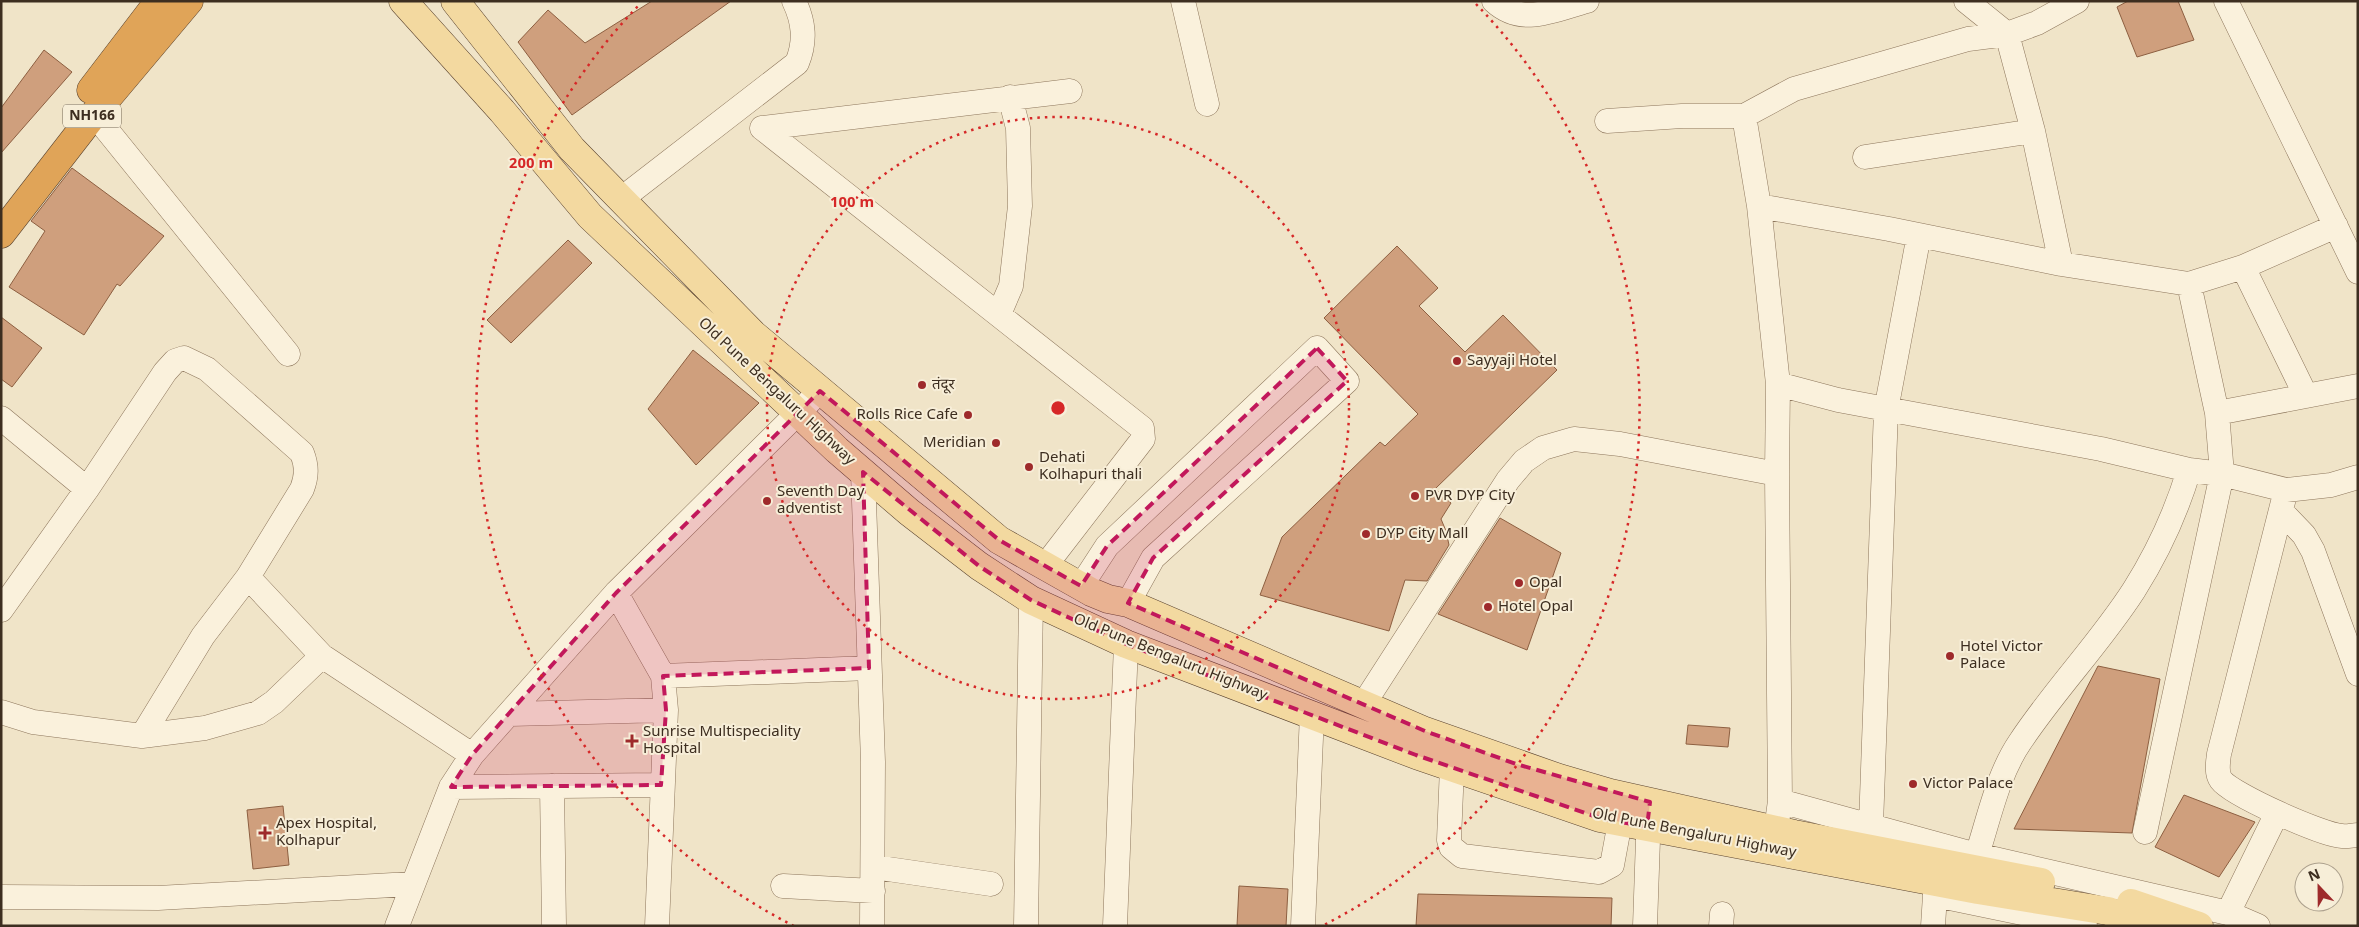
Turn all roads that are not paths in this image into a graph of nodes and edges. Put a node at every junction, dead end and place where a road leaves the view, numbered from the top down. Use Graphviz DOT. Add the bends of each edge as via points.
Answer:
graph roads {
  1 [pos="159,1"];
  2 [pos="189,1"];
  3 [pos="403,1"];
  4 [pos="455,1"];
  5 [pos="794,1"];
  6 [pos="1183,1"];
  7 [pos="1494,1"];
  8 [pos="1587,1"];
  9 [pos="1966,1"];
  10 [pos="2077,1"];
  11 [pos="2226,1"];
  12 [pos="2006,34"];
  13 [pos="1070,91"];
  14 [pos="1010,97"];
  15 [pos="1207,104"];
  16 [pos="94,114"];
  17 [pos="1744,116"];
  18 [pos="1607,121"];
  19 [pos="2033,131"];
  20 [pos="1865,157"];
  21 [pos="620,200"];
  22 [pos="1759,206"];
  23 [pos="1,209"];
  24 [pos="2336,226"];
  25 [pos="1,234"];
  26 [pos="1919,235"];
  27 [pos="2061,264"];
  28 [pos="2243,267"];
  29 [pos="2358,272"];
  30 [pos="2189,284"];
  31 [pos="999,314"];
  32 [pos="288,354"];
  33 [pos="1778,384"];
  34 [pos="2358,386"];
  35 [pos="820,391"];
  36 [pos="2306,396"];
  37 [pos="1886,410"];
  38 [pos="799,413"];
  39 [pos="2217,413"];
  40 [pos="1,418"];
  41 [pos="2189,470"];
  42 [pos="863,472"];
  43 [pos="1777,474"];
  44 [pos="2222,474"];
  45 [pos="2358,477"];
  46 [pos="87,488"];
  47 [pos="2284,501"];
  48 [pos="1045,566"];
  49 [pos="248,577"];
  50 [pos="1081,586"];
  51 [pos="616,593"];
  52 [pos="1031,600"];
  53 [pos="1128,603"];
  54 [pos="1,610"];
  55 [pos="1126,644"];
  56 [pos="322,656"];
  57 [pos="868,668"];
  58 [pos="2358,674"];
  59 [pos="663,676"];
  60 [pos="1363,705"];
  61 [pos="666,710"];
  62 [pos="1,712"];
  63 [pos="510,714"];
  64 [pos="1312,714"];
  65 [pos="142,736"];
  66 [pos="472,755"];
  67 [pos="1452,767"];
  68 [pos="661,785"];
  69 [pos="552,786"];
  70 [pos="451,787"];
  71 [pos="1780,801"];
  72 [pos="2276,813"];
  73 [pos="1649,815"];
  74 [pos="1620,822"];
  75 [pos="1871,825"];
  76 [pos="2145,832"];
  77 [pos="2358,835"];
  78 [pos="1779,838"];
  79 [pos="1977,855"];
  80 [pos="874,867"];
  81 [pos="411,884"];
  82 [pos="991,884"];
  83 [pos="782,886"];
  84 [pos="873,891"];
  85 [pos="1935,896"];
  86 [pos="1,897"];
  87 [pos="2228,914"];
  88 [pos="400,924"];
  89 [pos="554,926"];
  90 [pos="657,926"];
  91 [pos="872,926"];
  92 [pos="1026,926"];
  93 [pos="1115,926"];
  94 [pos="1302,926"];
  95 [pos="1645,926"];
  96 [pos="1933,926"];
  97 [pos="2083,926"];
  98 [pos="2151,926"];
  99 [pos="2199,926"];
  100 [pos="2258,926"];
  1 -- 23 [label="highway, NH166"];
  2 -- 16 [label="highway, NH166"];
  3 -- 38 [label="main road, Old Pune Bengaluru Highway" via="590,216"];
  4 -- 21 [label="main road, Old Pune Bengaluru Highway" via="572,149"];
  5 -- 21 [label="street" via="804,48 797,62"];
  6 -- 15 [label="street"];
  7 -- 8 [label="street" via="1504,10 1519,16"];
  9 -- 12 [label="street"];
  10 -- 12 [label="street" via="2037,23"];
  11 -- 24 [label="street"];
  12 -- 17 [label="street" via="1968,39 1794,89"];
  12 -- 19 [label="street"];
  13 -- 14 [label="street"];
  14 -- 31 [label="street" via="1018,128 1020,206 1010,286"];
  14 -- 31 [label="street" via="762,128"];
  16 -- 25 [label="highway, NH166"];
  16 -- 32 [label="street"];
  17 -- 18 [label="street"];
  17 -- 22 [label="street"];
  19 -- 20 [label="street"];
  19 -- 27 [label="street"];
  21 -- 35 [label="main road, Old Pune Bengaluru Highway" via="753,334"];
  22 -- 26 [label="street"];
  22 -- 33 [label="street"];
  24 -- 28 [label="street"];
  24 -- 29 [label="street"];
  26 -- 27 [label="street"];
  26 -- 37 [label="street"];
  27 -- 30 [label="street"];
  28 -- 30 [label="street"];
  28 -- 36 [label="street"];
  30 -- 39 [label="street"];
  31 -- 48 [label="street" via="1142,428 1143,439"];
  33 -- 37 [label="street"];
  33 -- 43 [label="street"];
  34 -- 36 [label="street"];
  35 -- 38 [label="street"];
  35 -- 48 [label="main road, Old Pune Bengaluru Highway" via="999,540"];
  36 -- 39 [label="street"];
  37 -- 41 [label="street" via="2101,449"];
  37 -- 75 [label="street"];
  38 -- 42 [label="main road, Old Pune Bengaluru Highway"];
  38 -- 51 [label="street"];
  39 -- 44 [label="street"];
  40 -- 46 [label="street"];
  41 -- 44 [label="street"];
  41 -- 79 [label="street" via="2179,504 2133,591 2019,743 2003,777"];
  42 -- 52 [label="main road, Old Pune Bengaluru Highway" via="979,566"];
  42 -- 57 [label="street"];
  43 -- 60 [label="street" via="1620,444 1574,439 1543,448 1524,461 1508,480"];
  43 -- 71 [label="street"];
  44 -- 47 [label="street"];
  44 -- 76 [label="street"];
  45 -- 47 [label="street"];
  46 -- 49 [label="street" via="165,372 184,358 196,362 302,453 306,464 302,489"];
  46 -- 54 [label="street"];
  47 -- 58 [label="street" via="2313,551"];
  47 -- 72 [label="street" via="2217,768 2220,779 2228,787"];
  48 -- 50 [label="main road, Old Pune Bengaluru Highway"];
  49 -- 56 [label="street"];
  49 -- 65 [label="street" via="203,636"];
  50 -- 53 [label="main road, Old Pune Bengaluru Highway" via="1108,599"];
  50 -- 53 [label="street" via="1107,546 1317,348 1347,381 1153,558"];
  51 -- 59 [label="street"];
  51 -- 63 [label="street"];
  52 -- 55 [label="main road, Old Pune Bengaluru Highway"];
  52 -- 92 [label="street"];
  53 -- 60 [label="main road, Old Pune Bengaluru Highway"];
  55 -- 64 [label="main road, Old Pune Bengaluru Highway"];
  55 -- 93 [label="street"];
  56 -- 65 [label="street" via="258,713 205,728"];
  56 -- 66 [label="street"];
  57 -- 59 [label="street"];
  57 -- 80 [label="street" via="874,762"];
  59 -- 61 [label="street"];
  60 -- 73 [label="main road, Old Pune Bengaluru Highway" via="1516,764 1610,794"];
  61 -- 63 [label="street"];
  61 -- 68 [label="street"];
  62 -- 65 [label="street" via="33,722"];
  63 -- 66 [label="street"];
  64 -- 67 [label="main road, Old Pune Bengaluru Highway"];
  64 -- 94 [label="street"];
  66 -- 70 [label="street"];
  67 -- 74 [label="main road, Old Pune Bengaluru Highway"];
  67 -- 74 [label="street" via="1449,840 1451,847 1462,856 1599,872 1612,865"];
  68 -- 69 [label="street"];
  68 -- 90 [label="street"];
  69 -- 70 [label="street"];
  69 -- 89 [label="street"];
  70 -- 81 [label="street"];
  71 -- 75 [label="street"];
  71 -- 78 [label="street"];
  72 -- 77 [label="street" via="2342,836"];
  72 -- 87 [label="street"];
  73 -- 74 [label="main road, Old Pune Bengaluru Highway"];
  73 -- 78 [label="main road, Old Pune Bengaluru Highway"];
  73 -- 95 [label="street"];
  75 -- 79 [label="street"];
  78 -- 85 [label="street" via="1782,859 1837,876"];
  78 -- 98 [label="main road, Old Pune Bengaluru Highway" via="1978,890 2108,911"];
  78 -- 99 [label="main road, Old Pune Bengaluru Highway" via="2118,898"];
  79 -- 87 [label="street"];
  80 -- 82 [label="street"];
  80 -- 84 [label="street"];
  81 -- 86 [label="street" via="158,898"];
  81 -- 88 [label="street"];
  83 -- 84 [label="street"];
  84 -- 91 [label="street"];
  85 -- 96 [label="street"];
  85 -- 97 [label="street"];
  87 -- 100 [label="street"];
}
